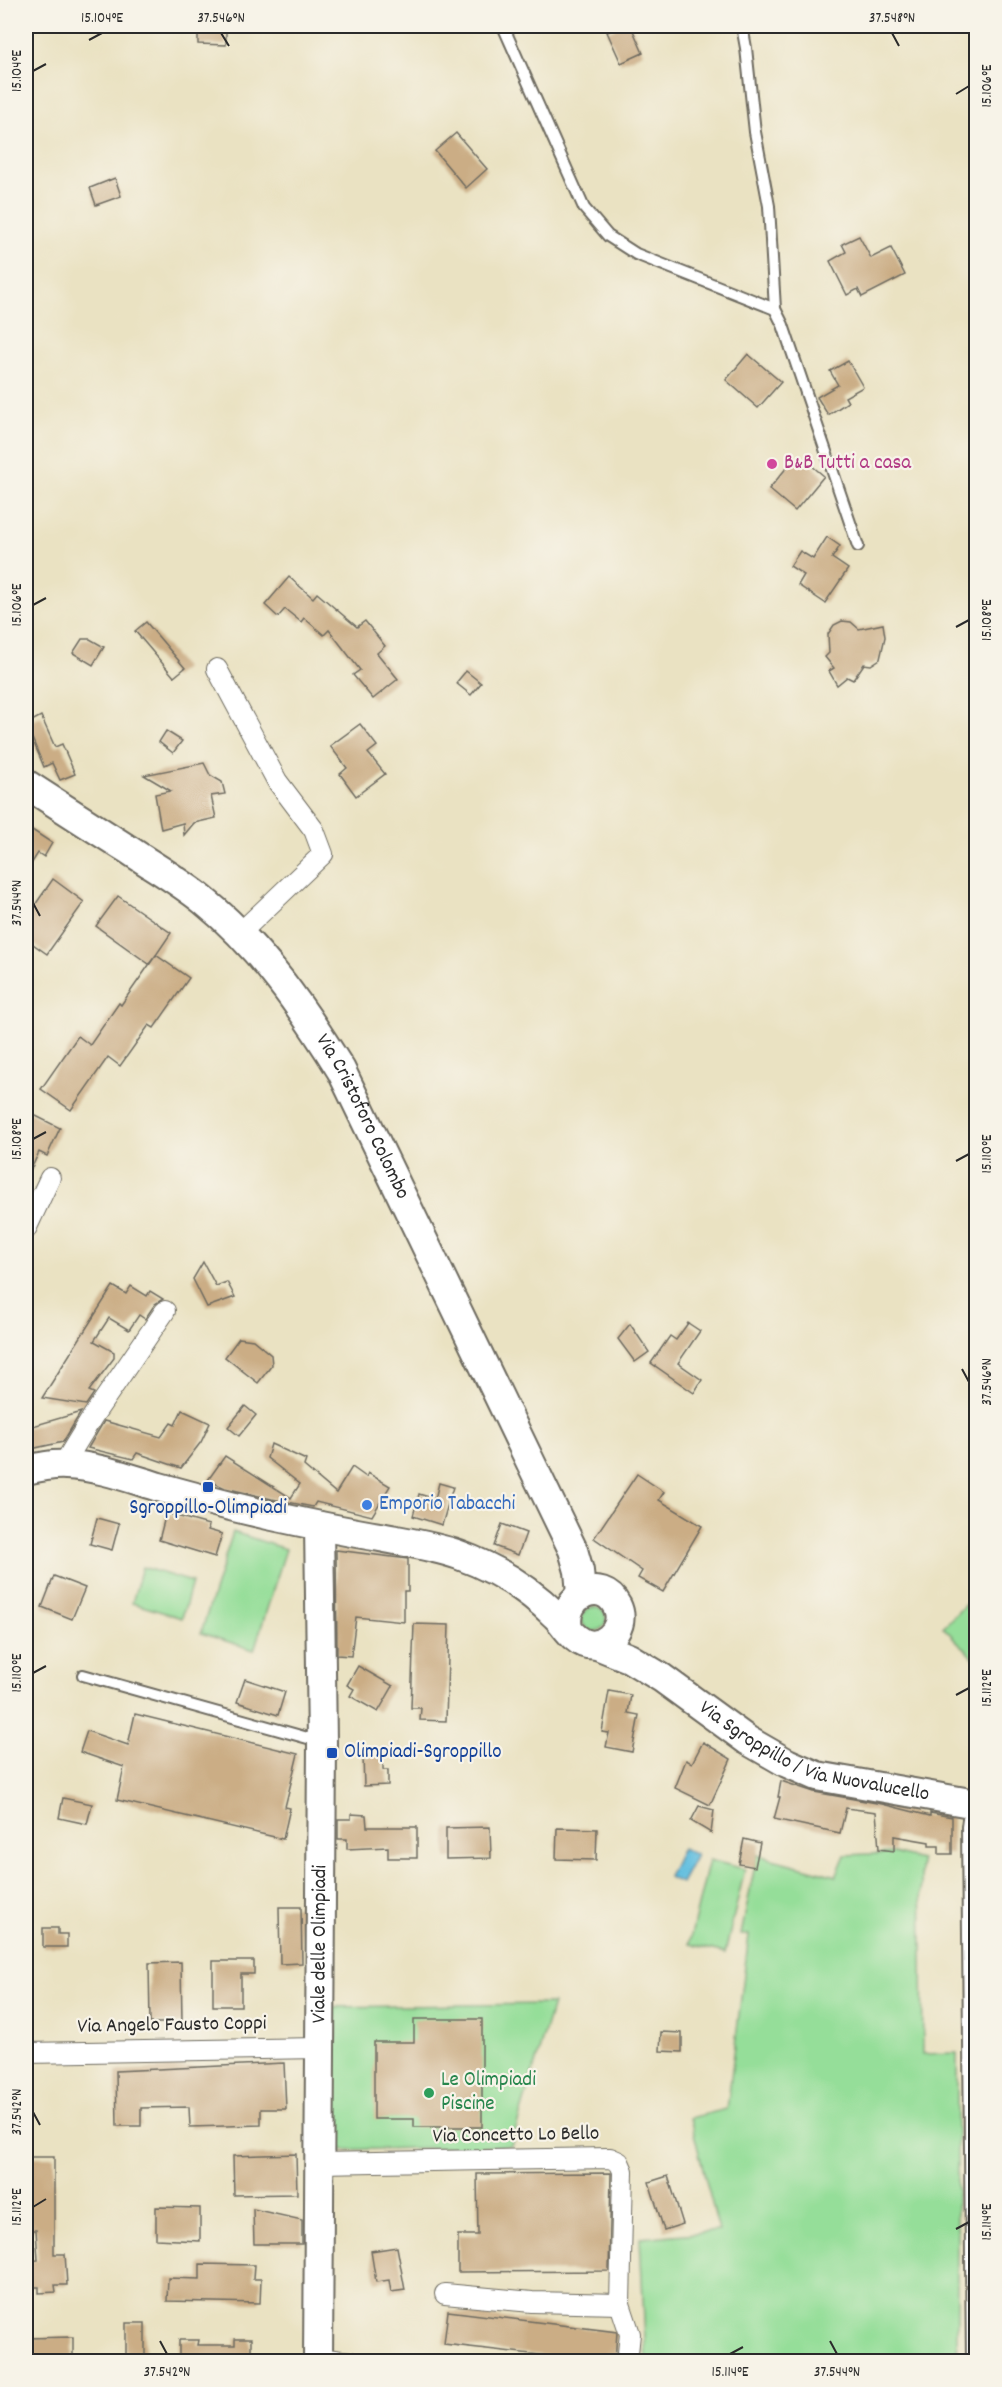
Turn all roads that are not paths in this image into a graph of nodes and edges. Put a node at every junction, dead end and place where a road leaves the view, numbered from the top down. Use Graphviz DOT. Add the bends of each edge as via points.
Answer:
graph roads {
  1 [pos="503,26"];
  2 [pos="742,26"];
  3 [pos="775,309"];
  4 [pos="858,546"];
  5 [pos="217,669"];
  6 [pos="26,784"];
  7 [pos="239,934"];
  8 [pos="50,1178"];
  9 [pos="26,1229"];
  10 [pos="165,1311"];
  11 [pos="63,1465"];
  12 [pos="26,1470"];
  13 [pos="319,1526"];
  14 [pos="573,1550"];
  15 [pos="520,1585"];
  16 [pos="579,1595"];
  17 [pos="616,1605"];
  18 [pos="568,1628"];
  19 [pos="597,1644"];
  20 [pos="83,1675"];
  21 [pos="662,1678"];
  22 [pos="322,1742"];
  23 [pos="973,1803"];
  24 [pos="319,2048"];
  25 [pos="26,2053"];
  26 [pos="319,2163"];
  27 [pos="445,2294"];
  28 [pos="620,2304"];
  29 [pos="318,2360"];
  30 [pos="350,2361"];
  31 [pos="627,2361"];
  32 [pos="972,2361"];
  1 -- 3 [label="lane" via="584,208 609,236 636,254"];
  2 -- 3 [label="lane" via="769,206"];
  3 -- 4 [label="lane"];
  5 -- 7 [label="street" via="277,781 314,830 323,854"];
  6 -- 7 [label="street, Via Cristoforo Colombo" via="166,874 204,901"];
  7 -- 14 [label="street, Via Cristoforo Colombo" via="287,987 341,1070"];
  8 -- 9 [label="street"];
  10 -- 11 [label="street"];
  11 -- 12 [label="street"];
  11 -- 13 [label="street" via="120,1475"];
  13 -- 15 [label="street" via="460,1555"];
  13 -- 22 [label="street, Viale delle Olimpiadi"];
  14 -- 16 [label="street" via="579,1571"];
  14 -- 17 [label="street"];
  15 -- 16 [label="street" via="552,1596"];
  15 -- 18 [label="street"];
  16 -- 17 [label="street" via="602,1593"];
  16 -- 18 [label="street" via="567,1610"];
  17 -- 19 [label="street" via="620,1618 614,1635"];
  17 -- 21 [label="street" via="637,1647"];
  18 -- 19 [label="street" via="583,1643"];
  19 -- 21 [label="street"];
  20 -- 22 [label="lane"];
  21 -- 23 [label="street, Via Sgroppillo / Via Nuovalucello" via="747,1740 817,1776"];
  22 -- 24 [label="street, Viale delle Olimpiadi"];
  23 -- 32 [label="lane" via="967,1827"];
  24 -- 25 [label="street, Via Angelo Fausto Coppi"];
  24 -- 26 [label="street, Viale delle Olimpiadi"];
  26 -- 28 [label="street, Via Concetto Lo Bello" via="610,2158 619,2162 623,2171"];
  26 -- 29 [label="street, Viale delle Olimpiadi"];
  27 -- 28 [label="street" via="532,2302"];
  28 -- 31 [label="street, Via Concetto Lo Bello" via="630,2334"];
  29 -- 30 [label="street"];
}
